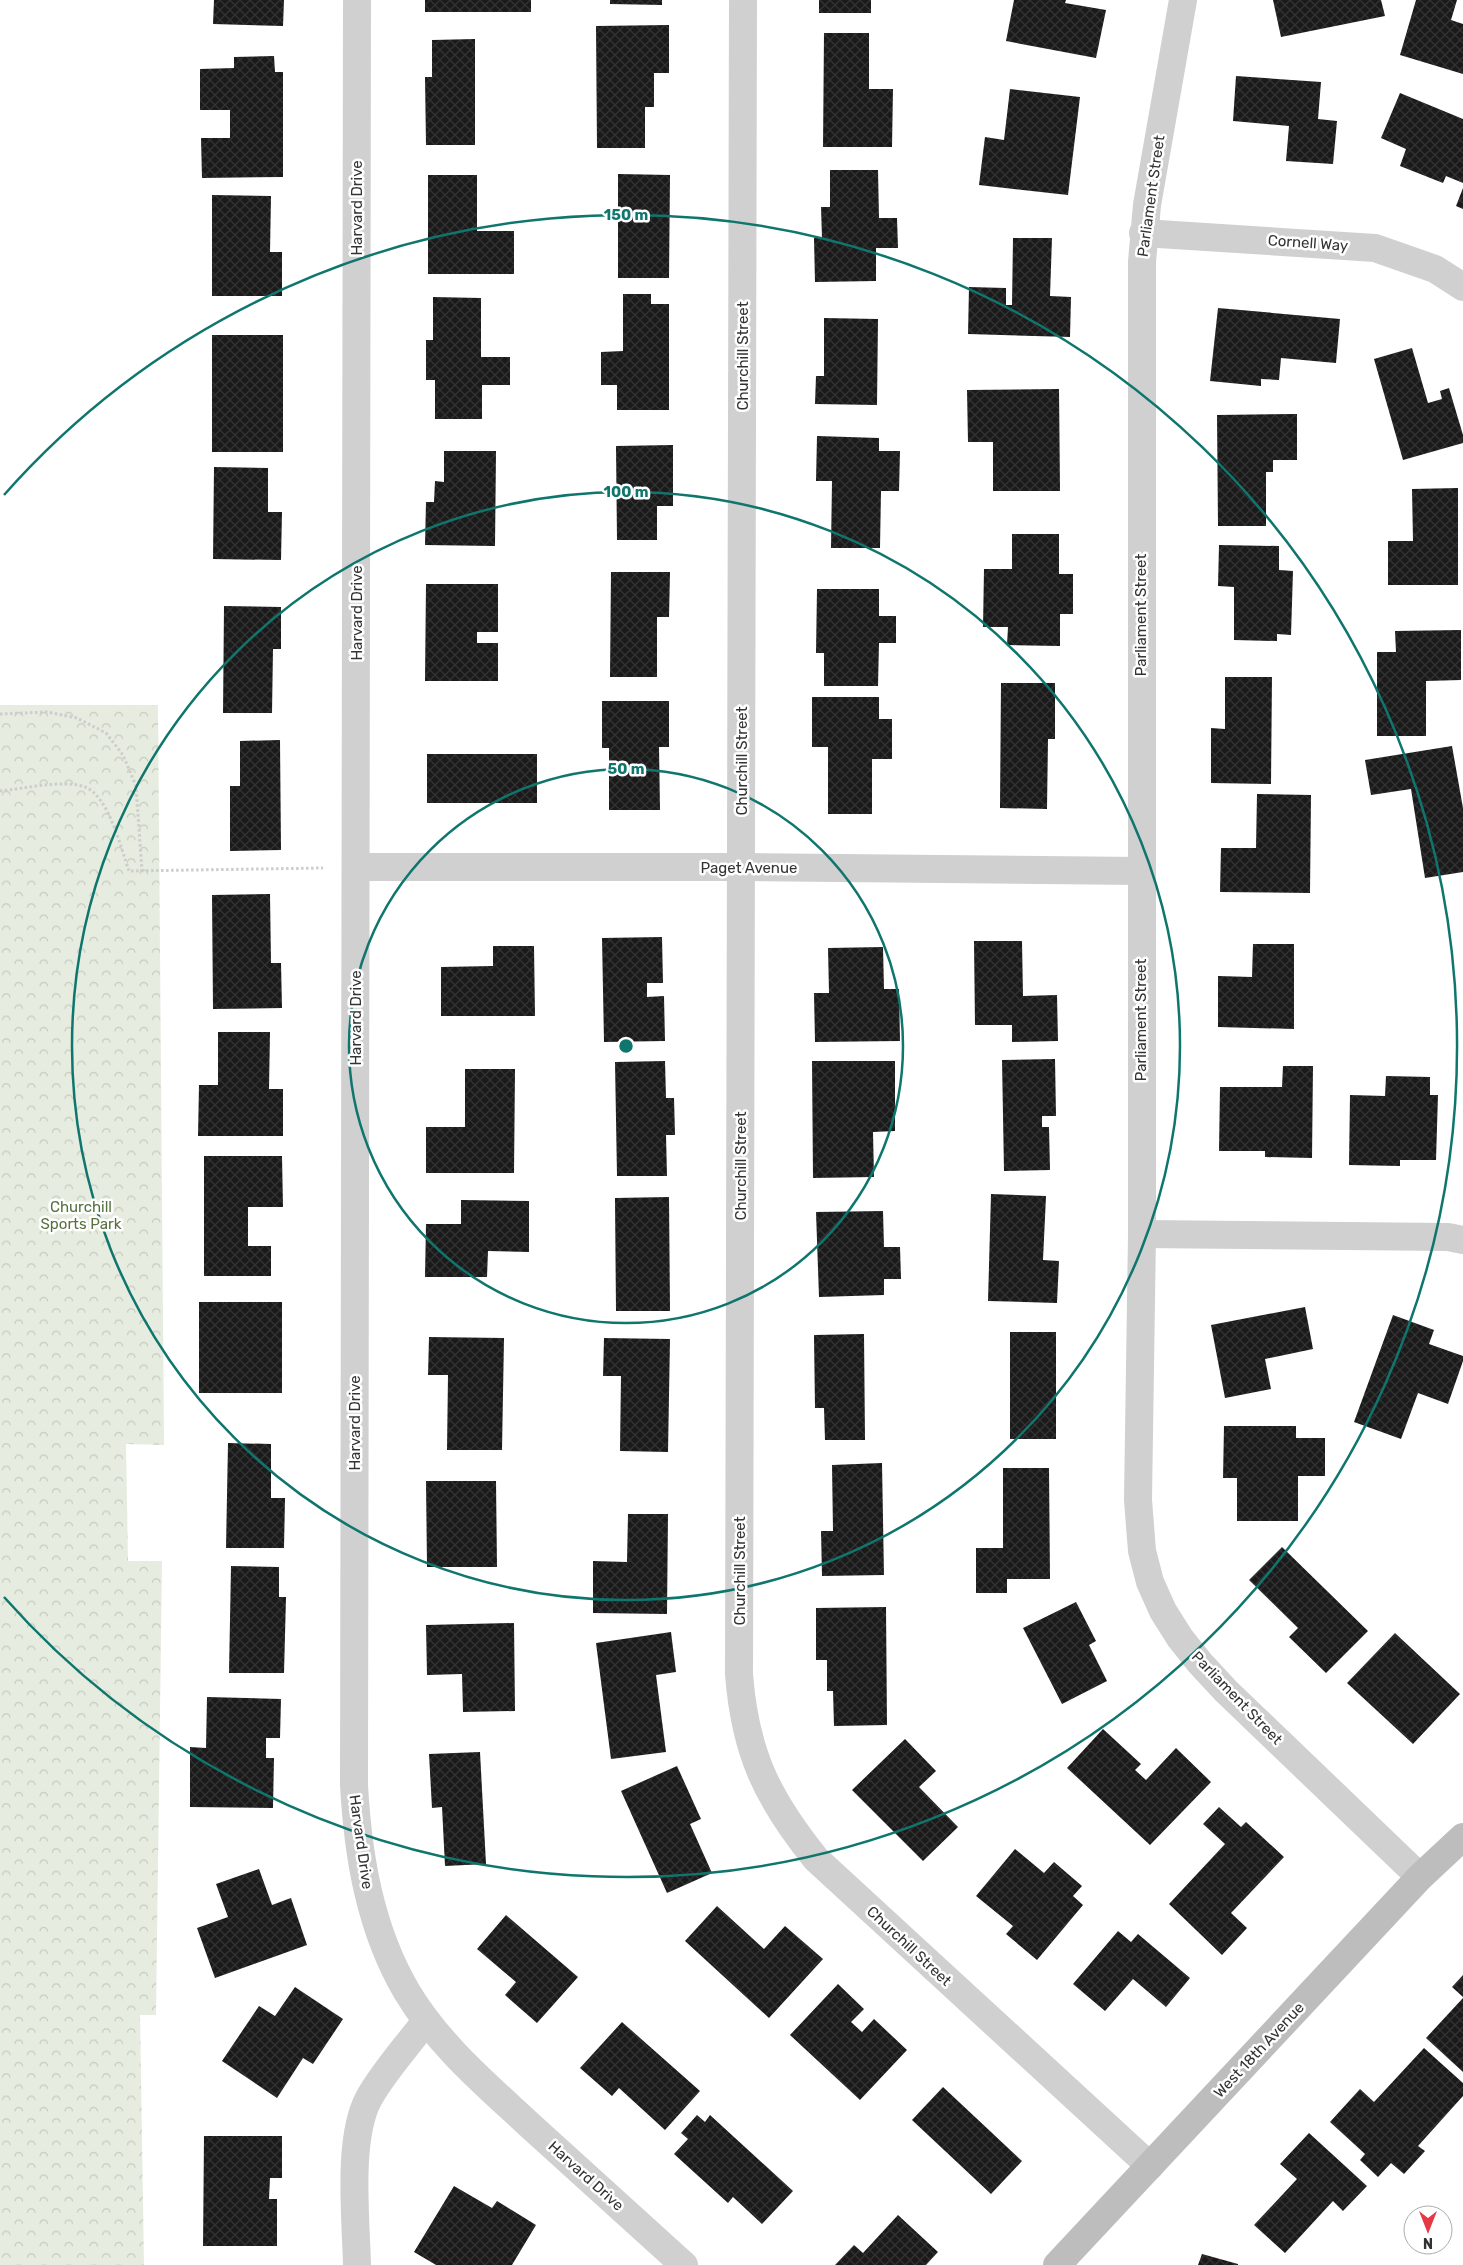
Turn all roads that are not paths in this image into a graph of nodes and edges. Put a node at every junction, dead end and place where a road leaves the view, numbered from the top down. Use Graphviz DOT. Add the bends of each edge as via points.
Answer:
graph roads {
  1 [pos="357,0"];
  2 [pos="743,0"];
  3 [pos="1183,0"];
  4 [pos="1143,233"];
  5 [pos="1463,287"];
  6 [pos="357,867"];
  7 [pos="742,867"];
  8 [pos="1140,871"];
  9 [pos="1142,1234"];
  10 [pos="1463,1240"];
  11 [pos="1463,1837"];
  12 [pos="1420,1876"];
  13 [pos="426,2021"];
  14 [pos="1150,2166"];
  15 [pos="357,2265"];
  16 [pos="684,2265"];
  17 [pos="1057,2265"];
  1 -- 6 [label="street, Harvard Drive"];
  2 -- 7 [label="street, Churchill Street"];
  3 -- 4 [label="street, Parliament Street"];
  4 -- 5 [label="street, Cornell Way" via="1375,248 1435,269"];
  4 -- 8 [label="street, Parliament Street"];
  6 -- 7 [label="street, Paget Avenue"];
  6 -- 13 [label="street, Harvard Drive" via="355,1817 360,1859 388,1955"];
  7 -- 8 [label="street, Paget Avenue"];
  7 -- 14 [label="street, Churchill Street" via="739,1674 745,1728 753,1754 776,1803 816,1859"];
  8 -- 9 [label="street, Parliament Street"];
  9 -- 10 [label="street" via="1448,1237"];
  9 -- 12 [label="street, Parliament Street" via="1138,1500 1142,1551 1150,1582 1180,1638 1226,1691"];
  11 -- 12 [label="street, West 18th Avenue"];
  12 -- 14 [label="street, West 18th Avenue"];
  13 -- 15 [label="street" via="369,2099 359,2123 355,2149"];
  13 -- 16 [label="street, Harvard Drive" via="469,2070"];
  14 -- 17 [label="street, West 18th Avenue"];
}
